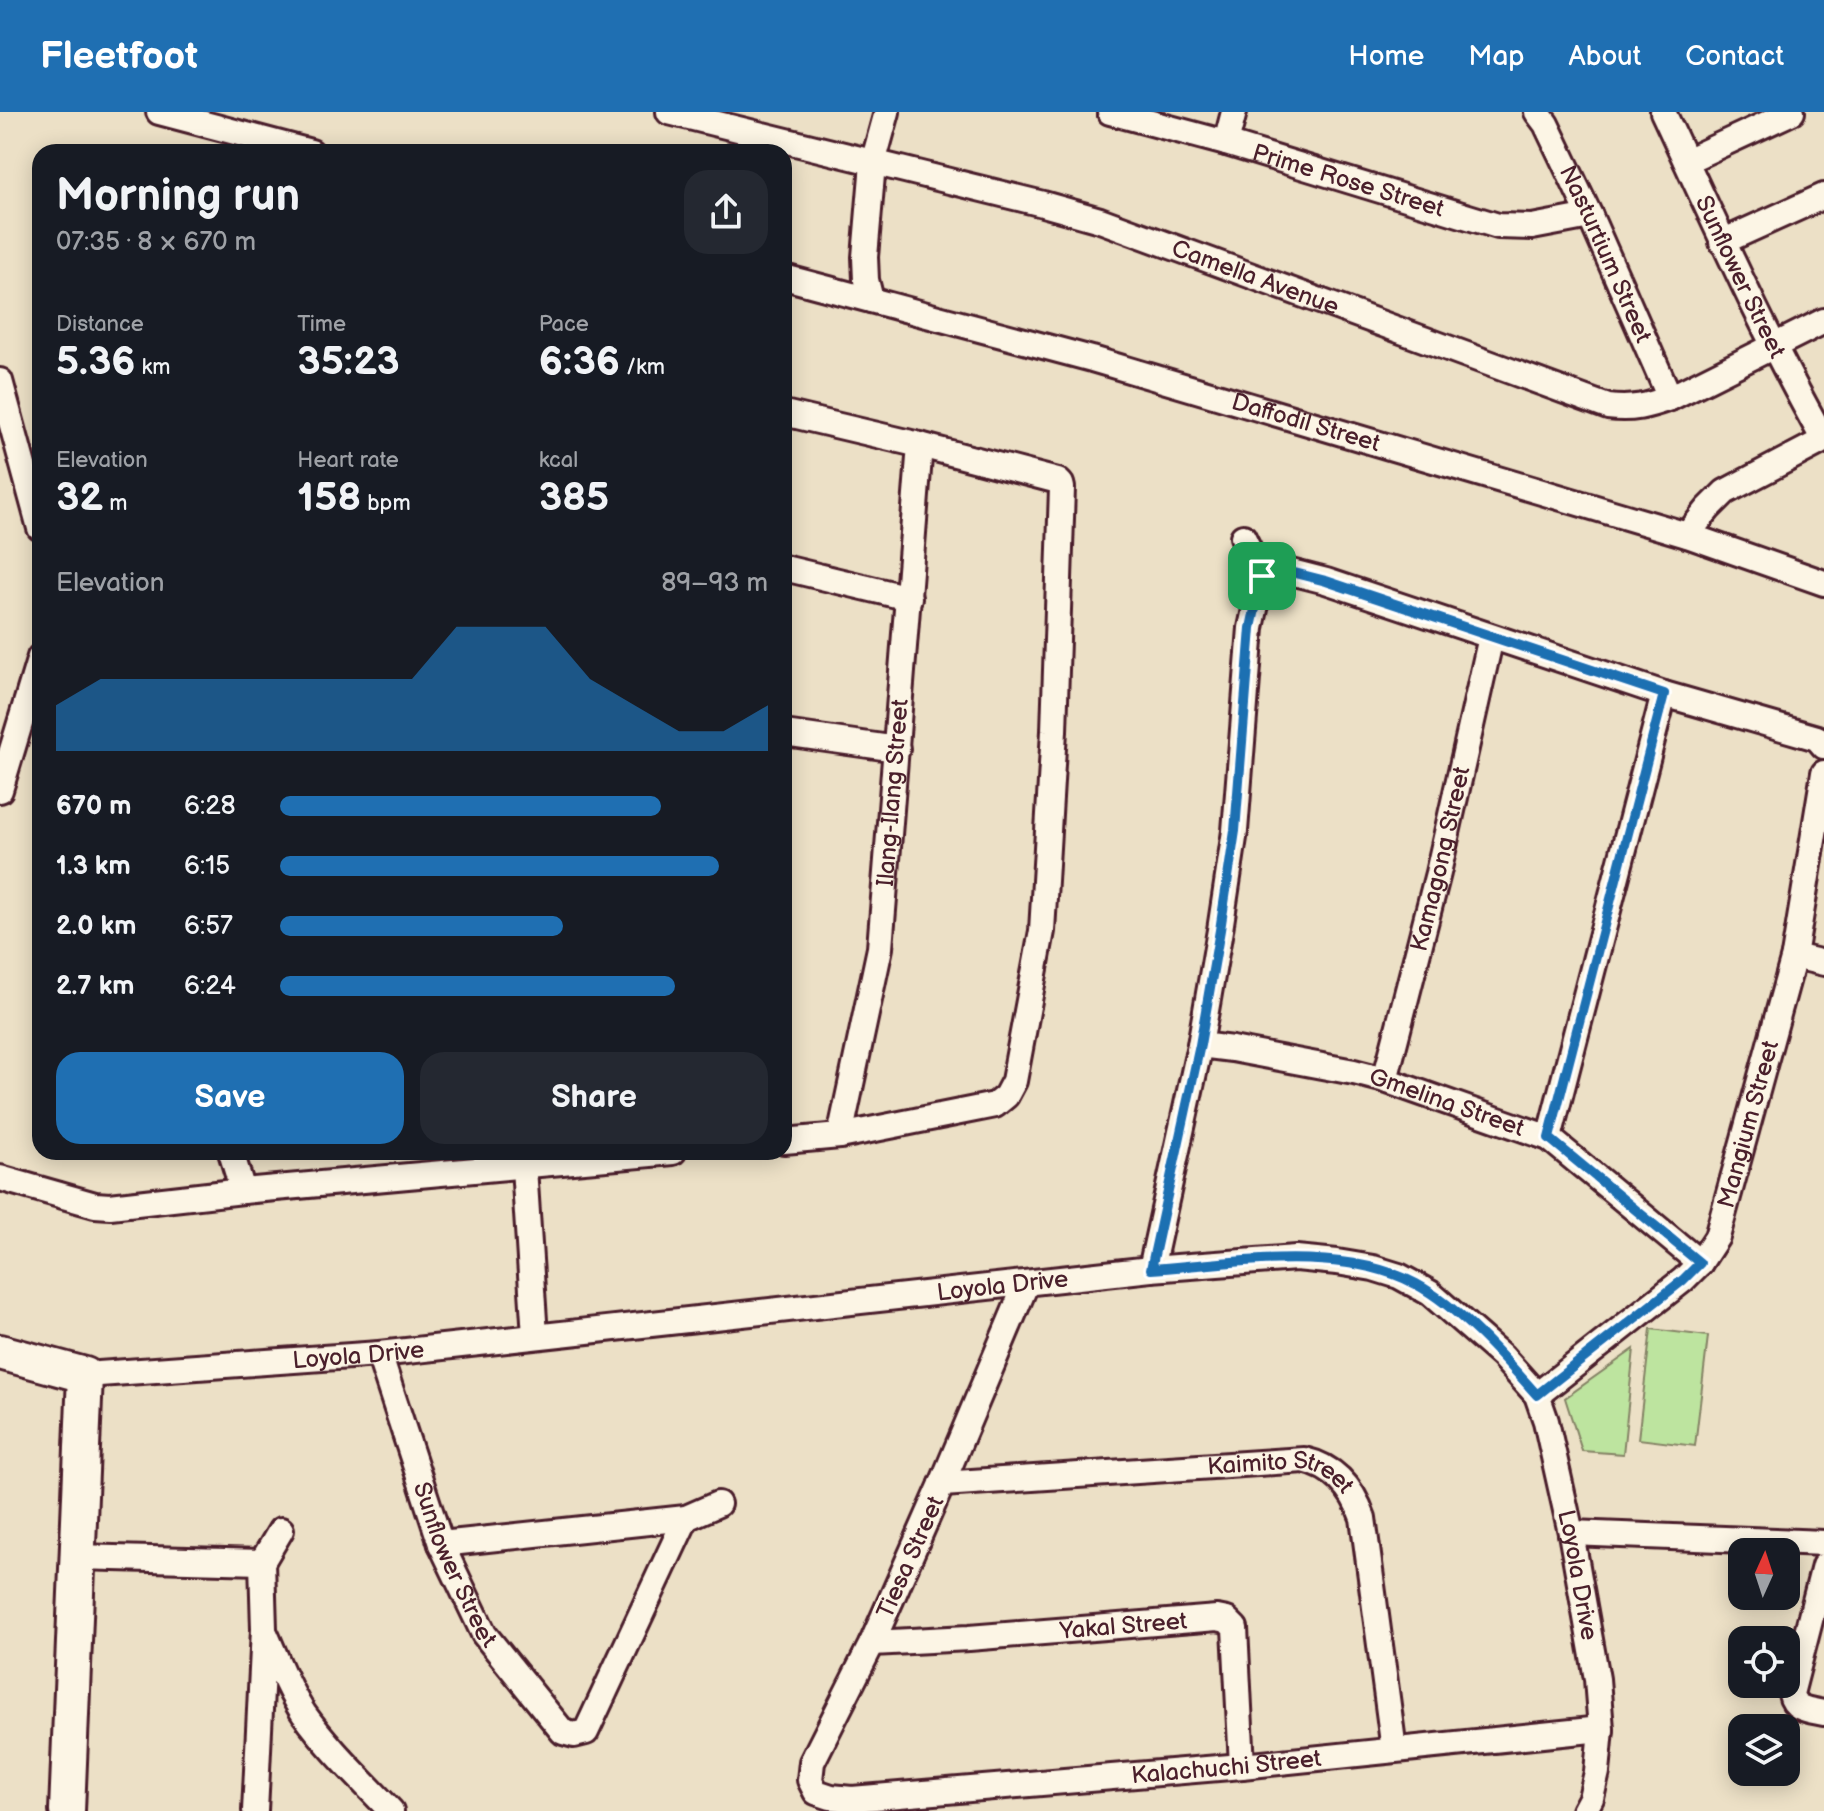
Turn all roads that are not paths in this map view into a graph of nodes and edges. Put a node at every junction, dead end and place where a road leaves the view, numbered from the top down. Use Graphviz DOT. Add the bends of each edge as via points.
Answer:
graph roads {
  1 [pos="159,112"];
  2 [pos="669,112"];
  3 [pos="887,112"];
  4 [pos="1234,112"];
  5 [pos="1537,112"];
  6 [pos="1663,112"];
  7 [pos="1792,112"];
  8 [pos="1119,113"];
  9 [pos="1226,143"];
  10 [pos="281,144"];
  11 [pos="1686,161"];
  12 [pos="873,163"];
  13 [pos="1824,196"];
  14 [pos="1590,216"];
  15 [pos="1722,242"];
  16 [pos="792,279"];
  17 [pos="871,300"];
  18 [pos="1824,321"];
  19 [pos="1773,346"];
  20 [pos="0,381"];
  21 [pos="1670,398"];
  22 [pos="792,415"];
  23 [pos="1824,440"];
  24 [pos="920,445"];
  25 [pos="32,499"];
  26 [pos="1687,535"];
  27 [pos="1243,537"];
  28 [pos="792,570"];
  29 [pos="1262,576"];
  30 [pos="1824,583"];
  31 [pos="909,598"];
  32 [pos="1491,637"];
  33 [pos="32,684"];
  34 [pos="1664,694"];
  35 [pos="792,734"];
  36 [pos="1824,746"];
  37 [pos="897,749"];
  38 [pos="1824,773"];
  39 [pos="0,790"];
  40 [pos="1794,956"];
  41 [pos="1824,963"];
  42 [pos="1200,1045"];
  43 [pos="1385,1080"];
  44 [pos="840,1136"];
  45 [pos="1549,1138"];
  46 [pos="792,1140"];
  47 [pos="233,1160"];
  48 [pos="514,1160"];
  49 [pos="523,1160"];
  50 [pos="0,1178"];
  51 [pos="243,1191"];
  52 [pos="1700,1263"];
  53 [pos="1151,1269"];
  54 [pos="1026,1284"];
  55 [pos="535,1336"];
  56 [pos="0,1352"];
  57 [pos="379,1354"];
  58 [pos="85,1375"];
  59 [pos="1537,1395"];
  60 [pos="942,1484"];
  61 [pos="718,1504"];
  62 [pos="686,1518"];
  63 [pos="281,1530"];
  64 [pos="1571,1533"];
  65 [pos="1824,1543"];
  66 [pos="441,1544"];
  67 [pos="77,1557"];
  68 [pos="262,1562"];
  69 [pos="1824,1566"];
  70 [pos="264,1629"];
  71 [pos="872,1643"];
  72 [pos="1813,1661"];
  73 [pos="1824,1713"];
  74 [pos="1601,1729"];
  75 [pos="1394,1750"];
  76 [pos="1242,1766"];
  77 [pos="852,1799"];
  78 [pos="67,1811"];
  79 [pos="255,1811"];
  80 [pos="391,1811"];
  81 [pos="1584,1811"];
  1 -- 10 [label="street"];
  2 -- 12 [label="street, Camella Avenue"];
  3 -- 12 [label="street"];
  4 -- 9 [label="street"];
  5 -- 14 [label="street, Nasturtium Street"];
  6 -- 11 [label="street, Sunflower Street"];
  7 -- 11 [label="street"];
  8 -- 9 [label="street, Prime Rose Street"];
  9 -- 14 [label="street, Prime Rose Street" via="1498,226 1532,227"];
  11 -- 15 [label="street, Sunflower Street"];
  12 -- 17 [label="street" via="865,257"];
  12 -- 21 [label="street, Camella Avenue" via="1100,220 1608,407 1629,409"];
  13 -- 15 [label="street"];
  14 -- 21 [label="street, Nasturtium Street"];
  15 -- 19 [label="street, Sunflower Street"];
  16 -- 17 [label="street, Daffodil Street"];
  17 -- 26 [label="street, Daffodil Street" via="1092,359"];
  18 -- 19 [label="street, Camella Avenue"];
  19 -- 21 [label="street, Camella Avenue"];
  19 -- 23 [label="street, Sunflower Street"];
  20 -- 25 [label="street"];
  22 -- 24 [label="street"];
  23 -- 26 [label="street" via="1725,492"];
  24 -- 31 [label="street, Ilang-Ilang Street"];
  24 -- 44 [label="street" via="1061,484 1042,931 1014,1081 1006,1096 995,1105"];
  26 -- 30 [label="street, Daffodil Street"];
  27 -- 29 [label="street"];
  28 -- 31 [label="street"];
  29 -- 32 [label="street" via="1283,570 1326,581"];
  29 -- 42 [label="street" via="1251,628 1235,831"];
  31 -- 37 [label="street, Ilang-Ilang Street"];
  32 -- 34 [label="street"];
  32 -- 43 [label="street, Kamagong Street"];
  33 -- 39 [label="street"];
  34 -- 36 [label="street" via="1817,738"];
  34 -- 45 [label="street"];
  35 -- 37 [label="street"];
  37 -- 44 [label="street, Ilang-Ilang Street" via="880,948"];
  38 -- 40 [label="street, Mangium Street"];
  40 -- 41 [label="street"];
  40 -- 52 [label="street, Mangium Street" via="1717,1237"];
  42 -- 43 [label="street, Gmelina Street"];
  42 -- 53 [label="street"];
  43 -- 45 [label="street, Gmelina Street"];
  44 -- 46 [label="street"];
  45 -- 52 [label="street, Gmelina Street"];
  47 -- 51 [label="street"];
  48 -- 51 [label="street"];
  49 -- 55 [label="street"];
  50 -- 51 [label="street" via="102,1206"];
  52 -- 59 [label="street, Mangium Street"];
  53 -- 54 [label="street, Loyola Drive"];
  53 -- 59 [label="street, Loyola Drive" via="1296,1258 1399,1276 1456,1314"];
  54 -- 55 [label="street, Loyola Drive"];
  54 -- 60 [label="street, Tiesa Street"];
  55 -- 57 [label="street, Loyola Drive"];
  56 -- 58 [label="street, Loyola Drive"];
  57 -- 58 [label="street, Loyola Drive"];
  57 -- 66 [label="street, Sunflower Street"];
  58 -- 67 [label="street"];
  59 -- 64 [label="street, Loyola Drive"];
  60 -- 71 [label="street, Tiesa Street"];
  60 -- 75 [label="street, Kaimito Street" via="1304,1460 1329,1469 1344,1483 1363,1518"];
  61 -- 62 [label="street"];
  62 -- 66 [label="street"];
  62 -- 66 [label="street, Sunflower Street" via="586,1732 574,1735 563,1732 484,1634"];
  63 -- 68 [label="street"];
  64 -- 65 [label="street"];
  64 -- 74 [label="street, Loyola Drive"];
  67 -- 68 [label="street"];
  67 -- 78 [label="street"];
  68 -- 70 [label="street"];
  69 -- 72 [label="street"];
  70 -- 79 [label="street"];
  70 -- 80 [label="street" via="303,1712"];
  71 -- 76 [label="street, Yakal Street" via="1227,1620 1235,1628"];
  71 -- 77 [label="street, Tiesa Street" via="812,1762 810,1780 816,1792"];
  72 -- 73 [label="street" via="1791,1694 1792,1702"];
  74 -- 75 [label="street, Kalachuchi Street"];
  74 -- 81 [label="street, Loyola Drive" via="1597,1772"];
  75 -- 76 [label="street, Kalachuchi Street"];
  76 -- 77 [label="street, Kalachuchi Street"];
}
